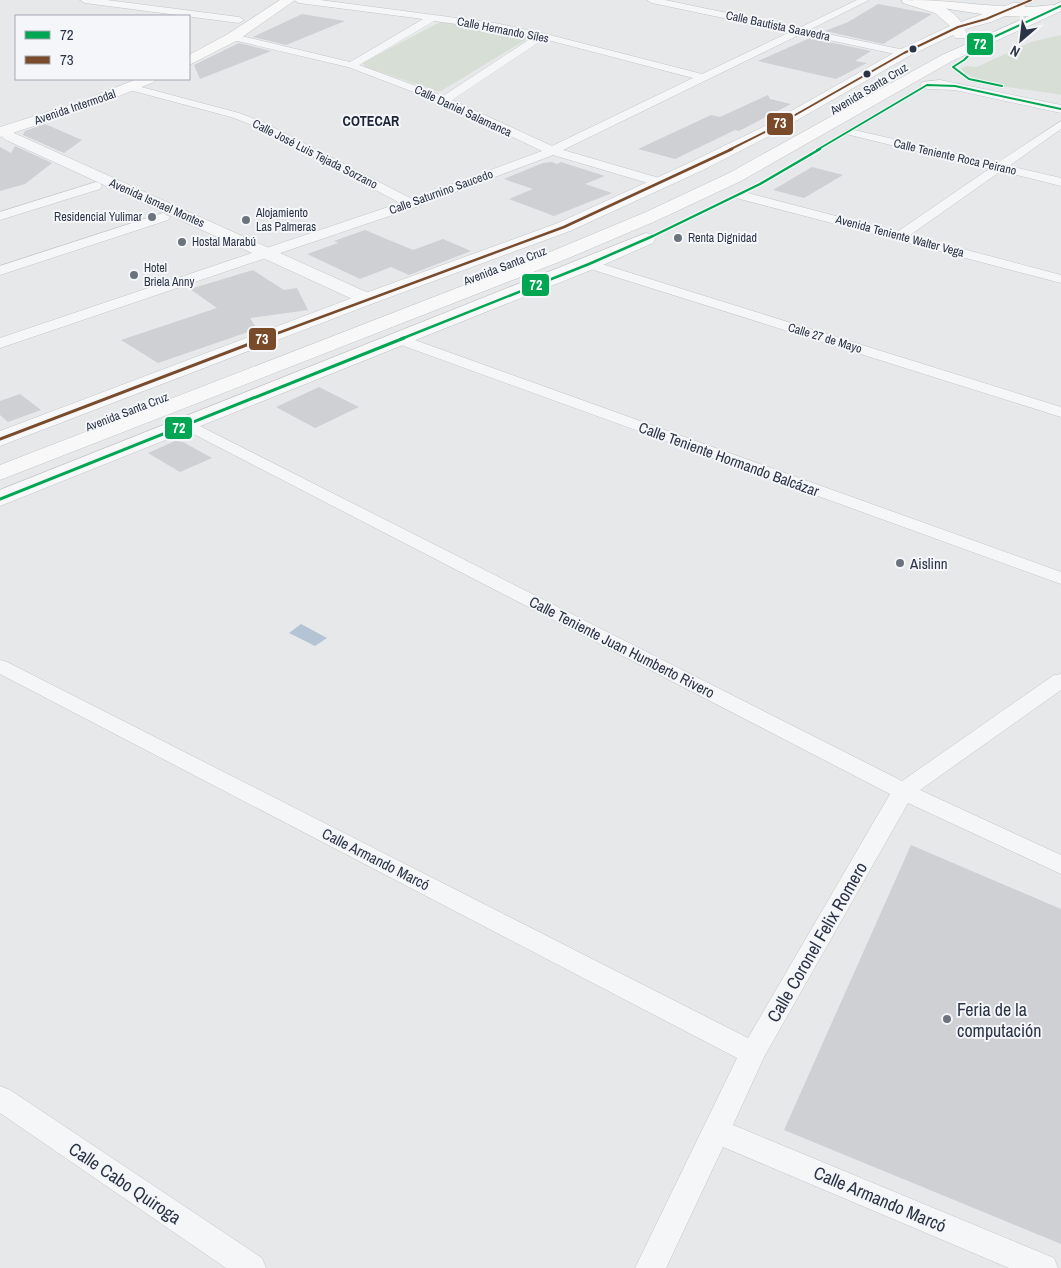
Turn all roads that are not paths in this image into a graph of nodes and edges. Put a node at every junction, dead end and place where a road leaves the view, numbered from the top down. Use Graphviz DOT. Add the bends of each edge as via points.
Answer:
graph roads {
  1 [pos="86,0"];
  2 [pos="269,0"];
  3 [pos="289,0"];
  4 [pos="299,0"];
  5 [pos="652,0"];
  6 [pos="864,0"];
  7 [pos="908,0"];
  8 [pos="920,0"];
  9 [pos="114,2"];
  10 [pos="1021,4"];
  11 [pos="1056,6"];
  12 [pos="1003,12"];
  13 [pos="432,18"];
  14 [pos="239,20"];
  15 [pos="1015,27"];
  16 [pos="802,31"];
  17 [pos="959,31"];
  18 [pos="542,36"];
  19 [pos="233,37"];
  20 [pos="981,42"];
  21 [pos="904,53"];
  22 [pos="190,56"];
  23 [pos="190,57"];
  24 [pos="351,65"];
  25 [pos="953,67"];
  26 [pos="704,78"];
  27 [pos="143,80"];
  28 [pos="126,83"];
  29 [pos="926,85"];
  30 [pos="1003,92"];
  31 [pos="1061,99"];
  32 [pos="444,100"];
  33 [pos="1061,109"];
  34 [pos="830,112"];
  35 [pos="1061,124"];
  36 [pos="2,131"];
  37 [pos="767,131"];
  38 [pos="850,132"];
  39 [pos="795,142"];
  40 [pos="553,151"];
  41 [pos="999,167"];
  42 [pos="1061,182"];
  43 [pos="662,183"];
  44 [pos="96,186"];
  45 [pos="740,194"];
  46 [pos="411,204"];
  47 [pos="0,216"];
  48 [pos="163,217"];
  49 [pos="900,236"];
  50 [pos="257,255"];
  51 [pos="589,264"];
  52 [pos="0,271"];
  53 [pos="1061,279"];
  54 [pos="360,302"];
  55 [pos="398,339"];
  56 [pos="0,343"];
  57 [pos="1061,412"];
  58 [pos="186,424"];
  59 [pos="0,439"];
  60 [pos="0,460"];
  61 [pos="0,474"];
  62 [pos="0,499"];
  63 [pos="1061,578"];
  64 [pos="0,666"];
  65 [pos="1061,680"];
  66 [pos="903,791"];
  67 [pos="1061,865"];
  68 [pos="753,1052"];
  69 [pos="0,1098"];
  70 [pos="716,1131"];
  71 [pos="251,1268"];
  72 [pos="650,1268"];
  73 [pos="1043,1268"];
  1 -- 9 [label="street"];
  2 -- 14 [label="main road"];
  3 -- 19 [label="main road"];
  4 -- 13 [label="street, Calle Hernando Síles"];
  5 -- 16 [label="street, Calle Bautista Saavedra"];
  6 -- 16 [label="street, Calle Saturnino Saucedo"];
  7 -- 17 [label="main road" via="951,16"];
  8 -- 12 [label="main road"];
  9 -- 14 [label="street"];
  10 -- 11 [label="main road"];
  10 -- 12 [label="main road"];
  10 -- 15 [label="main road"];
  11 -- 15 [label="main road, Avenida Santa Cruz"];
  12 -- 17 [label="main road, Avenida Santa Cruz"];
  13 -- 18 [label="street, Calle Hernando Síles"];
  13 -- 24 [label="street"];
  14 -- 22 [label="main road"];
  15 -- 20 [label="main road, Avenida Santa Cruz"];
  16 -- 21 [label="street, Calle Bautista Saavedra"];
  16 -- 26 [label="street, Calle Saturnino Saucedo"];
  17 -- 21 [label="main road, Avenida Santa Cruz"];
  17 -- 34 [label="main road, Avenida Santa Cruz"];
  18 -- 26 [label="street, Calle Hernando Síles"];
  18 -- 32 [label="street"];
  19 -- 23 [label="main road"];
  19 -- 24 [label="street, Calle Daniel Salamanca"];
  20 -- 25 [label="main road, Avenida Santa Cruz"];
  20 -- 39 [label="main road, Avenida Santa Cruz"];
  21 -- 37 [label="main road, Avenida Santa Cruz"];
  24 -- 32 [label="street, Calle Daniel Salamanca"];
  25 -- 29 [label="main road, Avenida Santa Cruz"];
  25 -- 30 [label="street" via="957,73"];
  26 -- 40 [label="street, Calle Saturnino Saucedo"];
  27 -- 28 [label="main road, Avenida Intermodal"];
  28 -- 36 [label="main road, Avenida Intermodal"];
  28 -- 46 [label="street, Calle José Luis Tejada Sorzano" via="259,124"];
  29 -- 30 [label="street"];
  29 -- 38 [label="main road, Avenida Santa Cruz"];
  30 -- 31 [label="street"];
  30 -- 33 [label="street"];
  32 -- 40 [label="street, Calle Daniel Salamanca"];
  34 -- 37 [label="main road"];
  34 -- 60 [label="main road, Avenida Santa Cruz" via="640,212"];
  35 -- 41 [label="street"];
  36 -- 44 [label="street, Avenida Ismael Montes"];
  36 -- 50 [label="street, Avenida Ismael Montes"];
  37 -- 43 [label="main road, Avenida Santa Cruz"];
  38 -- 39 [label="main road"];
  38 -- 41 [label="street, Calle Teniente Roca Peirano"];
  38 -- 45 [label="main road, Avenida Santa Cruz"];
  39 -- 61 [label="main road, Avenida Santa Cruz" via="735,177 558,256"];
  40 -- 43 [label="street, Calle Daniel Salamanca"];
  40 -- 46 [label="street, Calle Saturnino Saucedo"];
  41 -- 42 [label="street, Calle Teniente Roca Peirano"];
  41 -- 49 [label="street"];
  43 -- 54 [label="main road, Avenida Santa Cruz" via="564,227"];
  44 -- 47 [label="street"];
  44 -- 48 [label="street, Avenida Ismael Montes"];
  45 -- 49 [label="street, Avenida Teniente Walter Vega"];
  45 -- 51 [label="main road, Avenida Santa Cruz"];
  46 -- 50 [label="street, Calle Saturnino Saucedo"];
  48 -- 50 [label="street, Avenida Ismael Montes"];
  48 -- 52 [label="street"];
  49 -- 53 [label="street, Avenida Teniente Walter Vega"];
  50 -- 54 [label="street, Avenida Ismael Montes"];
  50 -- 56 [label="street, Calle Saturnino Saucedo"];
  51 -- 55 [label="main road, Avenida Santa Cruz"];
  51 -- 57 [label="street, Calle 27 de Mayo"];
  54 -- 59 [label="main road, Avenida Santa Cruz"];
  55 -- 58 [label="main road, Avenida Santa Cruz"];
  55 -- 63 [label="street, Calle Teniente Hormando Balcázar"];
  58 -- 62 [label="main road, Avenida Santa Cruz"];
  58 -- 66 [label="street, Calle Teniente Juan Humberto Rivero"];
  64 -- 68 [label="street, Calle Armando Marcó"];
  65 -- 66 [label="street, Calle Coronel Felix Romero"];
  66 -- 67 [label="street, Calle Teniente Juan Humberto Rivero"];
  66 -- 68 [label="street, Calle Coronel Felix Romero"];
  68 -- 70 [label="street, Calle Coronel Felix Romero"];
  69 -- 71 [label="street, Calle Cabo Quiroga"];
  70 -- 72 [label="street, Calle Coronel Felix Romero"];
  70 -- 73 [label="street, Calle Armando Marcó"];
}
